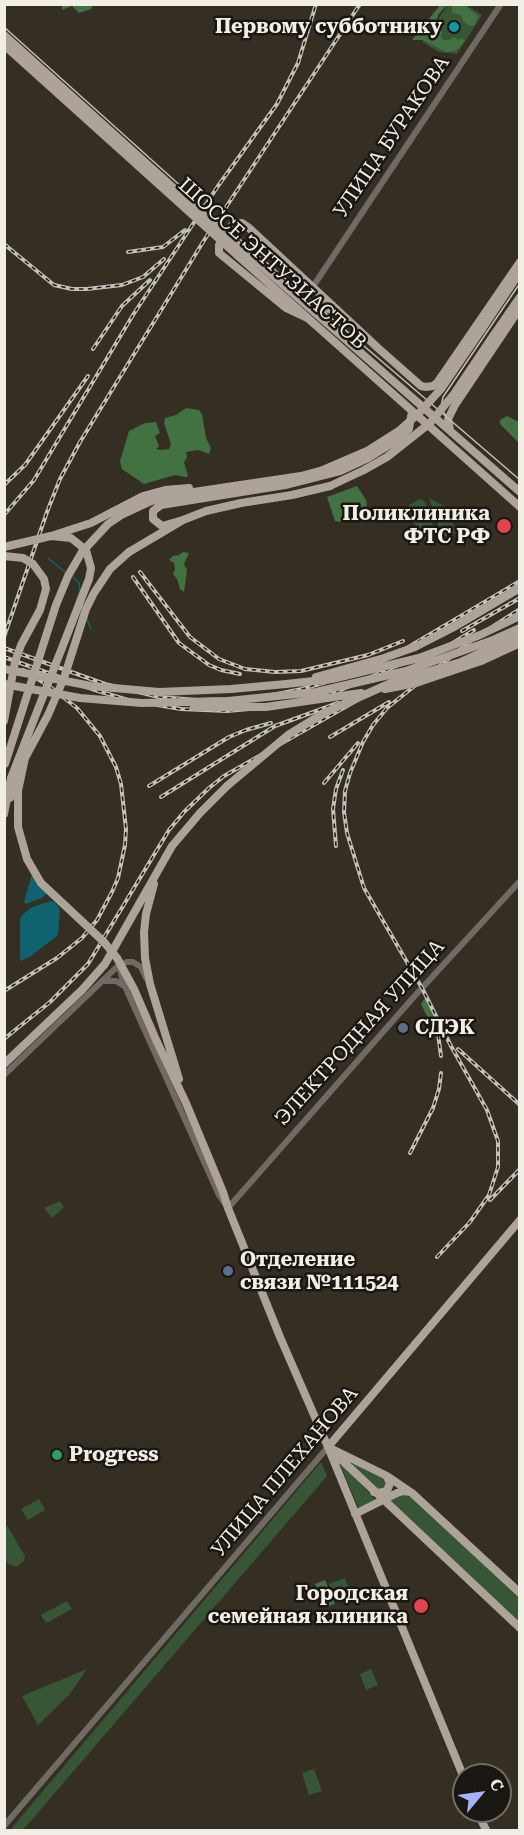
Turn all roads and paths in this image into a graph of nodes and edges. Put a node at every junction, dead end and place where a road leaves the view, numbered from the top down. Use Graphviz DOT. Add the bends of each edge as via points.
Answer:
graph roads {
  1 [pos="501,4"];
  2 [pos="4,35"];
  3 [pos="4,45"];
  4 [pos="187,205"];
  5 [pos="239,251"];
  6 [pos="519,262"];
  7 [pos="519,272"];
  8 [pos="312,288"];
  9 [pos="294,295"];
  10 [pos="519,297"];
  11 [pos="519,308"];
  12 [pos="343,315"];
  13 [pos="307,318"];
  14 [pos="449,365"];
  15 [pos="471,381"];
  16 [pos="408,407"];
  17 [pos="450,431"];
  18 [pos="285,485"];
  19 [pos="239,486"];
  20 [pos="212,489"];
  21 [pos="519,492"];
  22 [pos="519,508"];
  23 [pos="183,520"];
  24 [pos="50,536"];
  25 [pos="4,547"];
  26 [pos="4,556"];
  27 [pos="519,588"];
  28 [pos="519,616"];
  29 [pos="519,628"];
  30 [pos="519,635"];
  31 [pos="519,643"];
  32 [pos="4,669"];
  33 [pos="4,684"];
  34 [pos="286,684"];
  35 [pos="175,704"];
  36 [pos="4,721"];
  37 [pos="25,758"];
  38 [pos="4,766"];
  39 [pos="4,814"];
  40 [pos="4,820"];
  41 [pos="161,865"];
  42 [pos="519,881"];
  43 [pos="119,965"];
  44 [pos="101,982"];
  45 [pos="128,992"];
  46 [pos="155,1001"];
  47 [pos="4,1064"];
  48 [pos="4,1075"];
  49 [pos="183,1105"];
  50 [pos="228,1208"];
  51 [pos="519,1220"];
  52 [pos="328,1447"];
  53 [pos="387,1476"];
  54 [pos="372,1491"];
  55 [pos="412,1493"];
  56 [pos="382,1500"];
  57 [pos="355,1514"];
  58 [pos="519,1593"];
  59 [pos="519,1628"];
  60 [pos="458,1763"];
  61 [pos="4,1826"];
  1 -- 8 [label="street, УЛИЦА БУРАКОВА"];
  2 -- 4 [label="main road, ШОССЕ ЭНТУЗИАСТОВ"];
  3 -- 4 [label="main road, ШОССЕ ЭНТУЗИАСТОВ"];
  4 -- 5 [label="main road, ШОССЕ ЭНТУЗИАСТОВ, bridge"];
  5 -- 9 [label="main road, ШОССЕ ЭНТУЗИАСТОВ"];
  5 -- 13 [label="main road, ШОССЕ ЭНТУЗИАСТОВ"];
  6 -- 14 [label="main road"];
  7 -- 19 [label="main road, bridge" via="441,389 400,430 367,452 323,470"];
  8 -- 12 [label="main road"];
  8 -- 13 [label="main road" via="242,223 233,224 219,245 219,253 272,297"];
  9 -- 12 [label="main road"];
  9 -- 17 [label="main road, ШОССЕ ЭНТУЗИАСТОВ"];
  10 -- 23 [label="main road, bridge" via="454,394 430,423 387,457 330,486 224,506"];
  11 -- 15 [label="main road"];
  12 -- 14 [label="main road" via="421,386 433,386"];
  13 -- 16 [label="main road, ШОССЕ ЭНТУЗИАСТОВ"];
  14 -- 15 [label="street" via="448,375 453,382"];
  15 -- 17 [label="main road" via="448,419"];
  16 -- 18 [label="main road" via="409,429 378,452 332,474"];
  16 -- 22 [label="main road, ШОССЕ ЭНТУЗИАСТОВ"];
  17 -- 21 [label="main road, ШОССЕ ЭНТУЗИАСТОВ"];
  18 -- 19 [label="main road"];
  18 -- 23 [label="main road" via="161,505 153,511 153,519 162,526"];
  19 -- 20 [label="main road"];
  20 -- 24 [label="main road" via="191,487 143,496 91,523"];
  20 -- 38 [label="main road, bridge" via="136,507 108,524 82,552 56,605"];
  23 -- 37 [label="main road, bridge" via="129,552 110,570 94,594 64,678"];
  24 -- 25 [label="main road, bridge"];
  24 -- 39 [label="main road, bridge" via="71,538 86,550 91,568 11,778"];
  26 -- 36 [label="main road, bridge" via="33,564 46,589 15,662"];
  27 -- 34 [label="main road, bridge" via="415,647"];
  28 -- 34 [label="main road, bridge" via="480,635 409,660 332,679"];
  29 -- 35 [label="main road, bridge" via="406,671 316,692"];
  30 -- 41 [label="main road, bridge" via="461,662 393,682 302,725 273,746 200,813"];
  31 -- 35 [label="main road, bridge" via="481,661 416,683 266,707 198,708"];
  32 -- 34 [label="main road, bridge" via="91,686 159,692"];
  33 -- 35 [label="main road, bridge" via="80,698"];
  37 -- 40 [label="main road, bridge"];
  37 -- 49 [label="main road, bridge" via="17,820 27,859 50,893 117,958"];
  41 -- 46 [label="main road" via="149,898 144,932 147,972"];
  41 -- 47 [label="main road" via="105,964"];
  42 -- 50 [label="street, ЭЛЕКТРОДНАЯ УЛИЦА"];
  43 -- 44 [label="street"];
  43 -- 45 [label="street"];
  43 -- 46 [label="street" via="129,962 141,967"];
  44 -- 45 [label="street" via="118,982"];
  44 -- 48 [label="street"];
  45 -- 49 [label="street"];
  46 -- 49 [label="main road"];
  49 -- 50 [label="main road"];
  50 -- 52 [label="main road"];
  51 -- 52 [label="main road, УЛИЦА ПЛЕХАНОВА"];
  52 -- 53 [label="main road"];
  52 -- 54 [label="main road"];
  52 -- 57 [label="main road"];
  52 -- 61 [label="street, УЛИЦА ПЛЕХАНОВА"];
  53 -- 54 [label="main road" via="387,1491"];
  53 -- 55 [label="main road"];
  54 -- 56 [label="main road"];
  55 -- 56 [label="main road" via="404,1491"];
  55 -- 58 [label="main road"];
  56 -- 57 [label="main road"];
  56 -- 59 [label="main road"];
  57 -- 60 [label="main road"];
}
